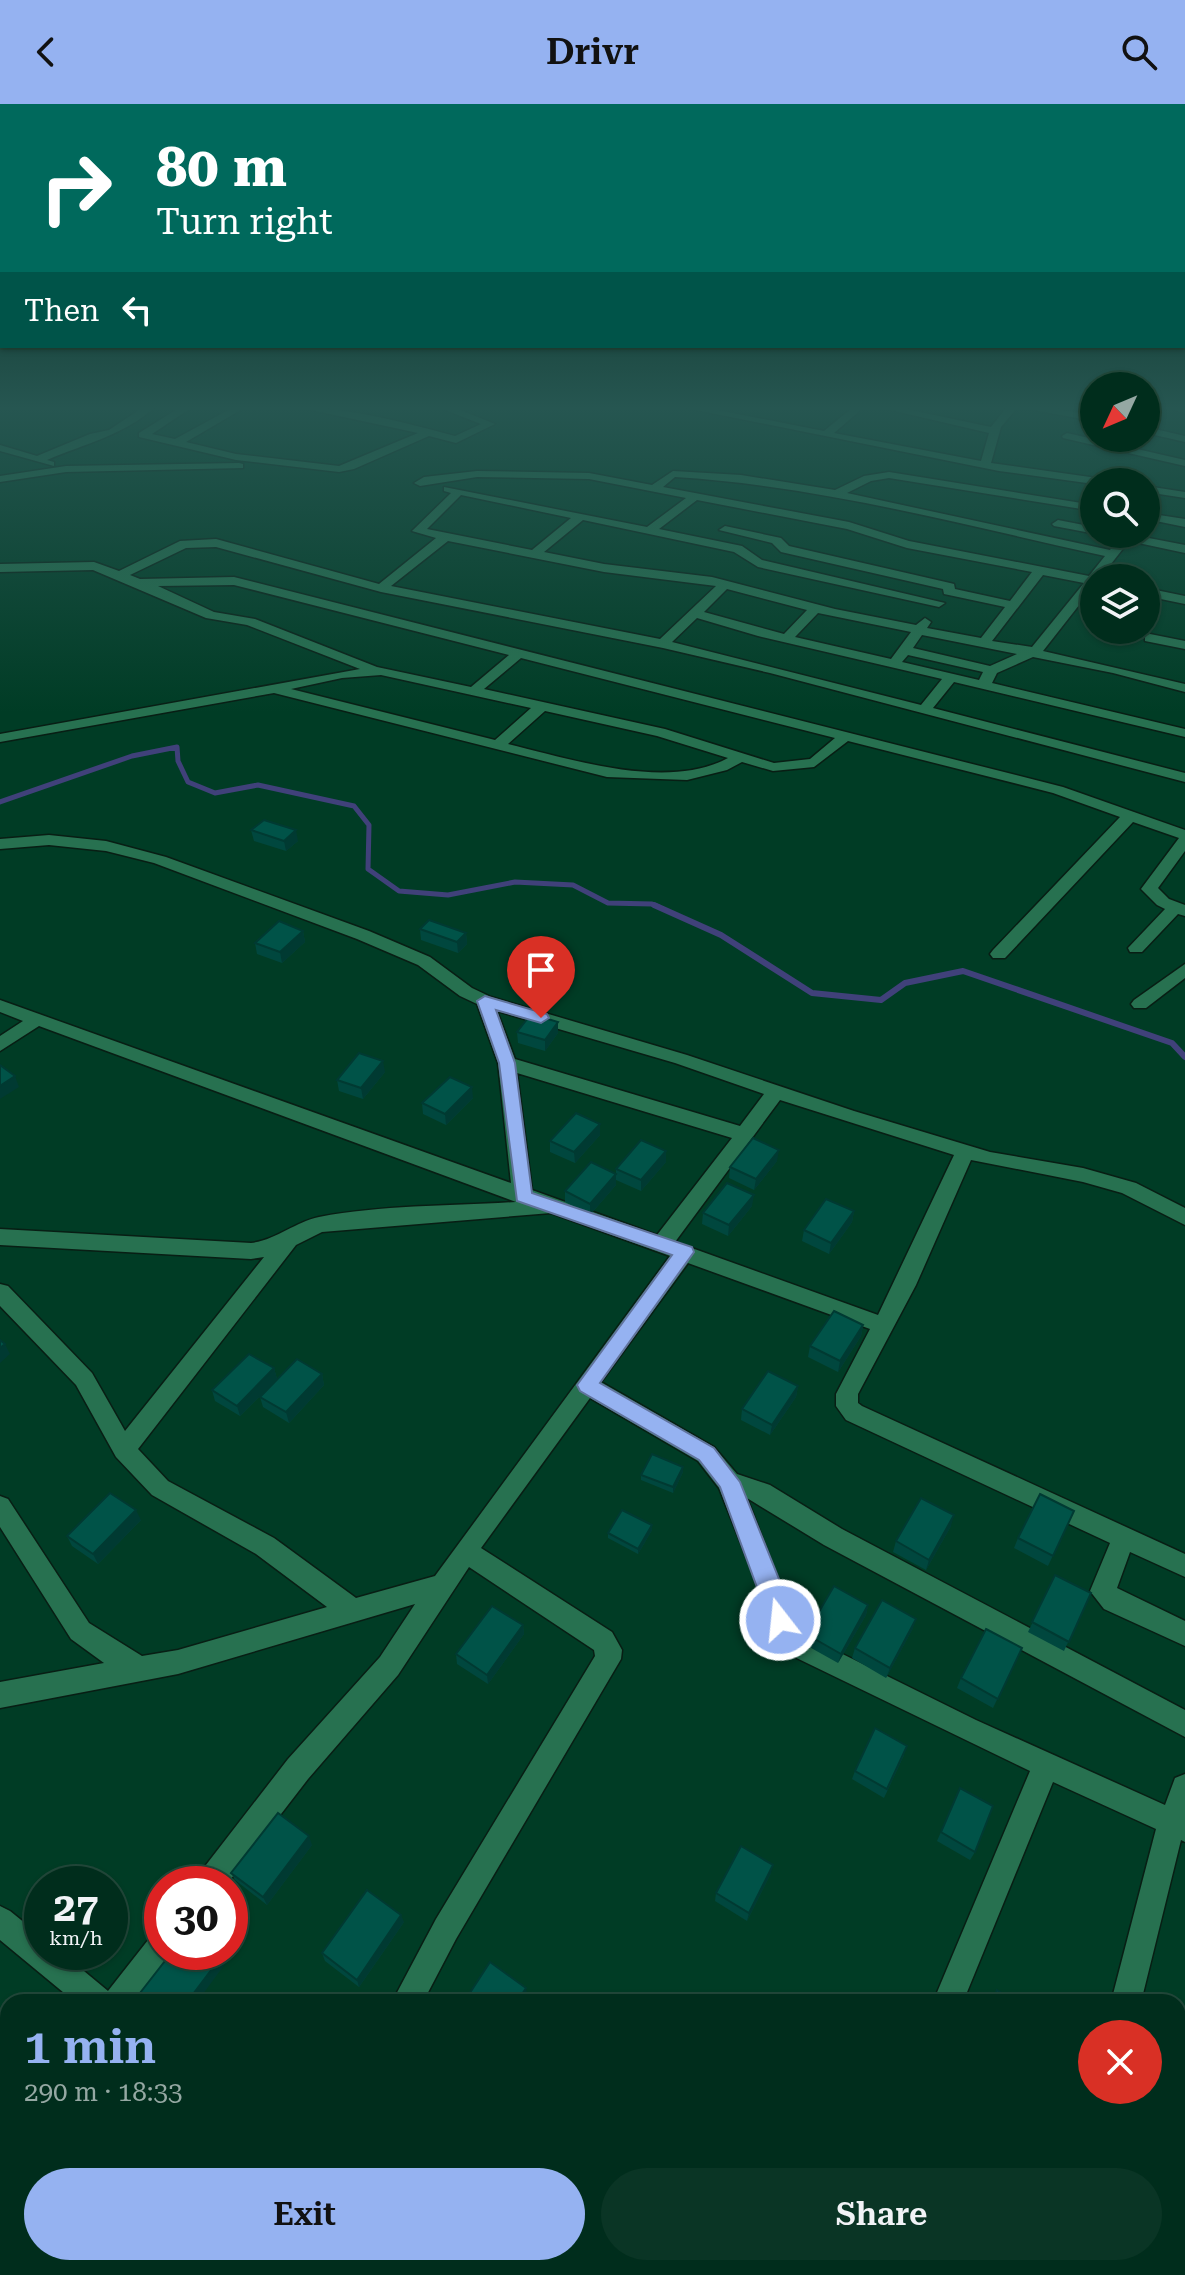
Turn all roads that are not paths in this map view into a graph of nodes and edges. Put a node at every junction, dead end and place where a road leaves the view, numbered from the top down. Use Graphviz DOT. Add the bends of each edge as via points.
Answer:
graph roads {
  1 [pos="440,509"];
  2 [pos="548,509"];
  3 [pos="678,509"];
  4 [pos="749,509"];
  5 [pos="764,509"];
  6 [pos="907,509"];
  7 [pos="1069,509"];
  8 [pos="581,516"];
  9 [pos="1160,519"];
  10 [pos="1185,523"];
  11 [pos="1058,524"];
  12 [pos="1080,528"];
  13 [pos="650,530"];
  14 [pos="725,530"];
  15 [pos="445,537"];
  16 [pos="1046,539"];
  17 [pos="710,543"];
  18 [pos="1160,544"];
  19 [pos="1117,548"];
  20 [pos="1185,549"];
  21 [pos="535,554"];
  22 [pos="1112,554"];
  23 [pos="1105,564"];
  24 [pos="0,568"];
  25 [pos="1040,571"];
  26 [pos="121,575"];
  27 [pos="959,576"];
  28 [pos="1080,579"];
  29 [pos="139,583"];
  30 [pos="725,584"];
  31 [pos="381,588"];
  32 [pos="1160,595"];
  33 [pos="1080,596"];
  34 [pos="1185,600"];
  35 [pos="939,603"];
  36 [pos="1013,605"];
  37 [pos="816,608"];
  38 [pos="695,613"];
  39 [pos="919,629"];
  40 [pos="834,630"];
  41 [pos="787,638"];
  42 [pos="1160,640"];
  43 [pos="663,644"];
  44 [pos="983,644"];
  45 [pos="1185,645"];
  46 [pos="904,650"];
  47 [pos="519,653"];
  48 [pos="1029,654"];
  49 [pos="894,664"];
  50 [pos="991,670"];
  51 [pos="381,671"];
  52 [pos="951,677"];
  53 [pos="984,685"];
  54 [pos="1185,688"];
  55 [pos="273,689"];
  56 [pos="475,690"];
  57 [pos="543,705"];
  58 [pos="924,710"];
  59 [pos="1185,733"];
  60 [pos="847,735"];
  61 [pos="0,738"];
  62 [pos="498,745"];
  63 [pos="740,757"];
  64 [pos="1185,778"];
  65 [pos="1132,814"];
  66 [pos="1185,838"];
  67 [pos="0,844"];
  68 [pos="1180,910"];
  69 [pos="1136,948"];
  70 [pos="999,954"];
  71 [pos="1182,975"];
  72 [pos="485,1001"];
  73 [pos="1140,1004"];
  74 [pos="0,1006"];
  75 [pos="37,1019"];
  76 [pos="0,1045"];
  77 [pos="507,1063"];
  78 [pos="777,1091"];
  79 [pos="746,1135"];
  80 [pos="966,1150"];
  81 [pos="523,1197"];
  82 [pos="556,1208"];
  83 [pos="1185,1217"];
  84 [pos="0,1237"];
  85 [pos="289,1240"];
  86 [pos="674,1248"];
  87 [pos="0,1292"];
  88 [pos="883,1325"];
  89 [pos="587,1385"];
  90 [pos="124,1450"];
  91 [pos="729,1482"];
  92 [pos="0,1506"];
  93 [pos="1124,1537"];
  94 [pos="465,1551"];
  95 [pos="1185,1566"];
  96 [pos="442,1585"];
  97 [pos="352,1610"];
  98 [pos="1185,1634"];
  99 [pos="140,1669"];
  100 [pos="0,1695"];
  101 [pos="1185,1724"];
  102 [pos="1046,1765"];
  103 [pos="1185,1788"];
  104 [pos="1179,1825"];
  105 [pos="223,1866"];
  106 [pos="0,1921"];
  107 [pos="144,1968"];
  108 [pos="88,1994"];
  109 [pos="124,1994"];
  110 [pos="411,1994"];
  111 [pos="951,1994"];
  112 [pos="1128,1994"];
  1 -- 15 [label="street" via="418,531"];
  2 -- 8 [label="street"];
  3 -- 13 [label="street"];
  4 -- 14 [label="street"];
  5 -- 27 [label="street" via="907,544"];
  6 -- 16 [label="street"];
  7 -- 11 [label="street"];
  8 -- 13 [label="street"];
  8 -- 21 [label="street"];
  9 -- 10 [label="street"];
  11 -- 12 [label="street"];
  11 -- 16 [label="street"];
  13 -- 17 [label="street"];
  14 -- 17 [label="street"];
  14 -- 27 [label="street" via="777,541 785,549"];
  15 -- 21 [label="street"];
  15 -- 31 [label="street"];
  16 -- 22 [label="street"];
  17 -- 35 [label="street" via="743,550 758,563"];
  18 -- 20 [label="street"];
  19 -- 22 [label="street"];
  21 -- 30 [label="street"];
  22 -- 23 [label="street"];
  24 -- 26 [label="street" via="94,566"];
  25 -- 27 [label="street"];
  25 -- 28 [label="street"];
  25 -- 36 [label="street"];
  26 -- 29 [label="street"];
  26 -- 31 [label="street" via="184,544 201,542"];
  27 -- 35 [label="street"];
  27 -- 36 [label="street"];
  29 -- 47 [label="street" via="234,581"];
  29 -- 51 [label="street" via="211,615 250,622"];
  30 -- 37 [label="street"];
  30 -- 38 [label="street"];
  31 -- 43 [label="street"];
  32 -- 34 [label="street"];
  33 -- 48 [label="street"];
  35 -- 39 [label="street"];
  36 -- 44 [label="street"];
  37 -- 40 [label="street"];
  37 -- 41 [label="street"];
  38 -- 41 [label="street"];
  38 -- 43 [label="street"];
  39 -- 40 [label="street"];
  39 -- 44 [label="street"];
  39 -- 46 [label="street"];
  40 -- 41 [label="street"];
  40 -- 49 [label="street"];
  42 -- 45 [label="street"];
  43 -- 58 [label="street"];
  44 -- 48 [label="street"];
  46 -- 49 [label="street"];
  46 -- 50 [label="street"];
  47 -- 56 [label="street"];
  47 -- 60 [label="street"];
  48 -- 50 [label="street"];
  48 -- 54 [label="street"];
  49 -- 52 [label="street"];
  50 -- 53 [label="street"];
  51 -- 55 [label="street"];
  51 -- 56 [label="street"];
  52 -- 53 [label="street"];
  52 -- 58 [label="street"];
  53 -- 59 [label="street"];
  55 -- 61 [label="street"];
  55 -- 62 [label="street"];
  56 -- 57 [label="street"];
  57 -- 62 [label="street"];
  57 -- 63 [label="street"];
  58 -- 64 [label="street"];
  60 -- 63 [label="street" via="814,763 799,767 773,767"];
  60 -- 65 [label="street"];
  62 -- 63 [label="street" via="626,775 687,776"];
  65 -- 66 [label="street"];
  65 -- 70 [label="street"];
  66 -- 68 [label="street" via="1149,889"];
  67 -- 72 [label="street" via="49,840 106,846 160,860 424,961"];
  68 -- 69 [label="street"];
  71 -- 73 [label="street"];
  72 -- 77 [label="street"];
  72 -- 78 [label="street"];
  74 -- 75 [label="street"];
  75 -- 76 [label="street"];
  75 -- 81 [label="street"];
  77 -- 79 [label="street"];
  77 -- 81 [label="street"];
  78 -- 79 [label="street"];
  78 -- 80 [label="street"];
  79 -- 86 [label="street"];
  80 -- 83 [label="street" via="1129,1188"];
  80 -- 88 [label="street"];
  81 -- 82 [label="street"];
  82 -- 85 [label="street" via="318,1225"];
  82 -- 86 [label="street"];
  84 -- 85 [label="street" via="251,1251"];
  85 -- 90 [label="street"];
  86 -- 88 [label="street"];
  86 -- 89 [label="street"];
  87 -- 90 [label="street" via="84,1379"];
  88 -- 93 [label="street" via="847,1394 847,1406 854,1413"];
  89 -- 91 [label="street" via="706,1454"];
  89 -- 94 [label="street"];
  90 -- 97 [label="street" via="160,1488 265,1546"];
  91 -- 101 [label="street" via="762,1492 833,1537"];
  91 -- 102 [label="street" via="789,1641"];
  92 -- 99 [label="street" via="80,1631"];
  93 -- 95 [label="street"];
  93 -- 98 [label="street" via="1103,1591 1113,1601"];
  94 -- 96 [label="street"];
  94 -- 110 [label="street" via="603,1641 608,1659"];
  96 -- 97 [label="street"];
  96 -- 105 [label="street" via="389,1666 298,1769"];
  97 -- 99 [label="street"];
  99 -- 100 [label="street"];
  102 -- 104 [label="street"];
  102 -- 111 [label="street"];
  103 -- 104 [label="street"];
  104 -- 112 [label="street"];
  106 -- 108 [label="street"];
  107 -- 109 [label="street"];
}
